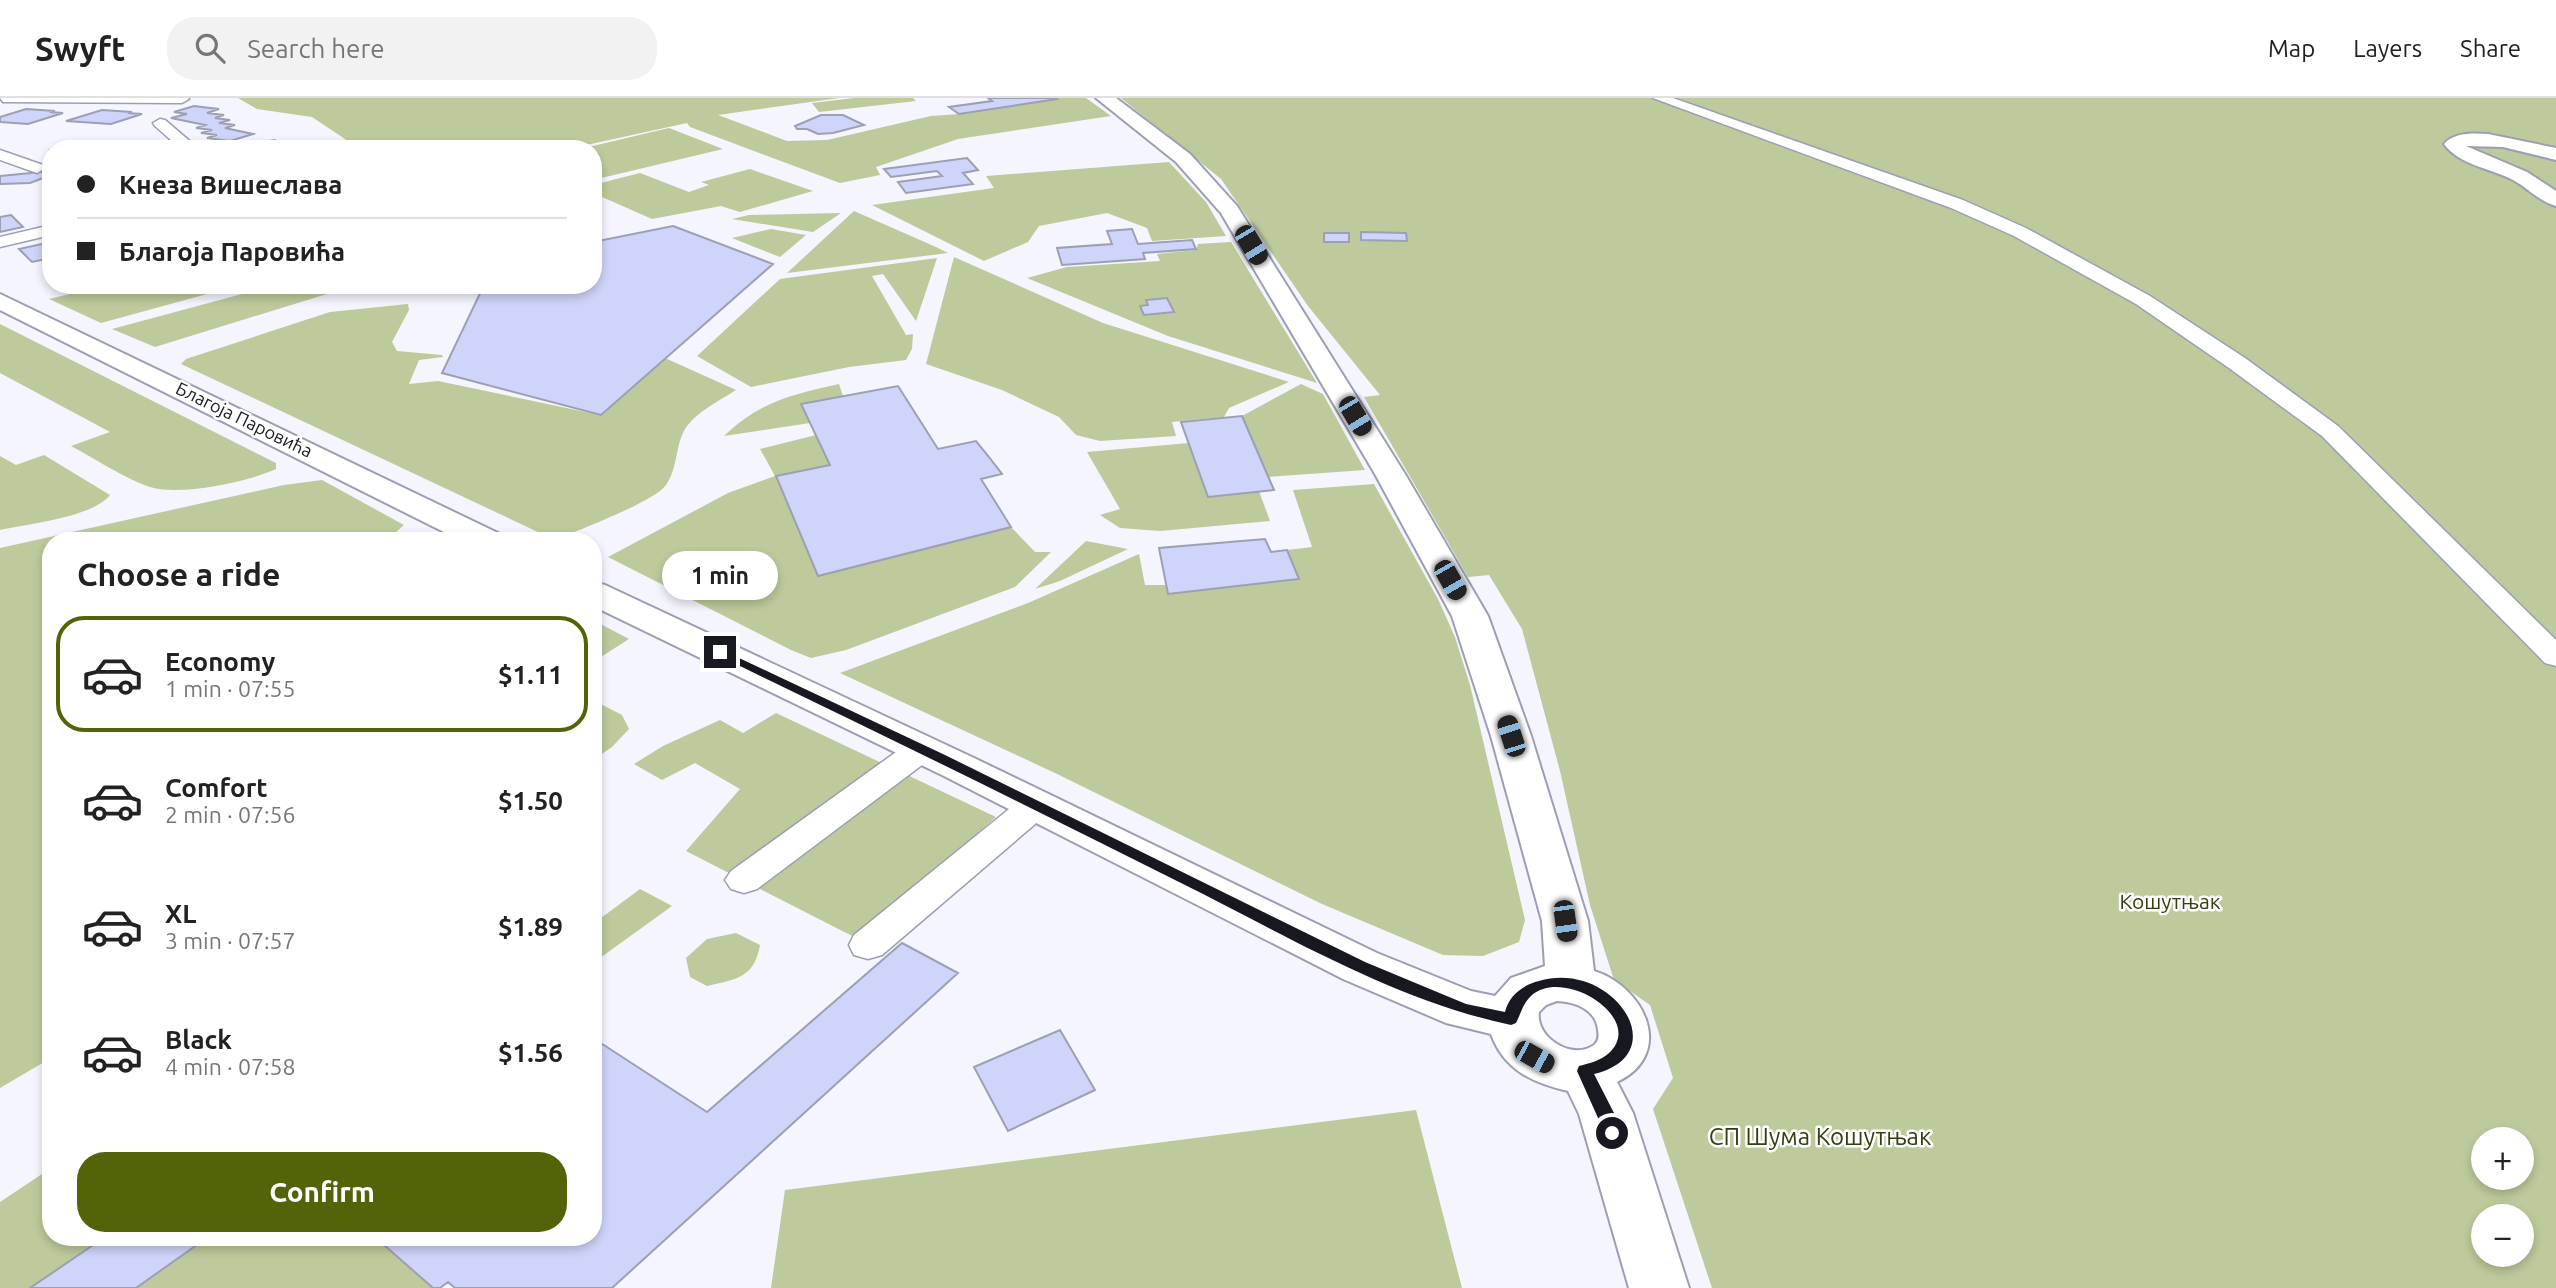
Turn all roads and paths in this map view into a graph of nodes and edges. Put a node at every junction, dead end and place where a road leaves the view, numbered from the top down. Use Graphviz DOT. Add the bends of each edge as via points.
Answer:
graph roads {
  1 [pos="3,98"];
  2 [pos="1105,98"];
  3 [pos="1660,98"];
  4 [pos="181,99"];
  5 [pos="160,123"];
  6 [pos="180,140"];
  7 [pos="2556,154"];
  8 [pos="0,155"];
  9 [pos="37,167"];
  10 [pos="2556,200"];
  11 [pos="42,232"];
  12 [pos="0,242"];
  13 [pos="0,301"];
  14 [pos="470,532"];
  15 [pos="602,596"];
  16 [pos="2556,657"];
  17 [pos="922,749"];
  18 [pos="1036,805"];
  19 [pos="744,880"];
  20 [pos="868,945"];
  21 [pos="1571,983"];
  22 [pos="1511,1019"];
  23 [pos="1584,1071"];
  24 [pos="1659,1288"];
  1 -- 4 [label="street"];
  2 -- 21 [label="street" via="1183,158 1230,210 1470,615 1560,900"];
  3 -- 16 [label="street" via="1956,204 2020,232 2143,300 2330,431"];
  5 -- 6 [label="street"];
  7 -- 10 [label="street" via="2491,141 2452,144 2520,176"];
  8 -- 9 [label="street"];
  11 -- 12 [label="street"];
  13 -- 14 [label="street, Благоја Паровића"];
  15 -- 17 [label="street"];
  17 -- 18 [label="street"];
  17 -- 19 [label="street"];
  18 -- 20 [label="street"];
  18 -- 22 [label="street" via="1360,966 1464,1009"];
  21 -- 22 [label="street" via="1529,989 1513,1008"];
  21 -- 23 [label="street" via="1614,1005 1626,1031 1616,1057"];
  22 -- 23 [label="street" via="1514,1033 1534,1057 1549,1066"];
  23 -- 24 [label="street" via="1606,1113"];
}
